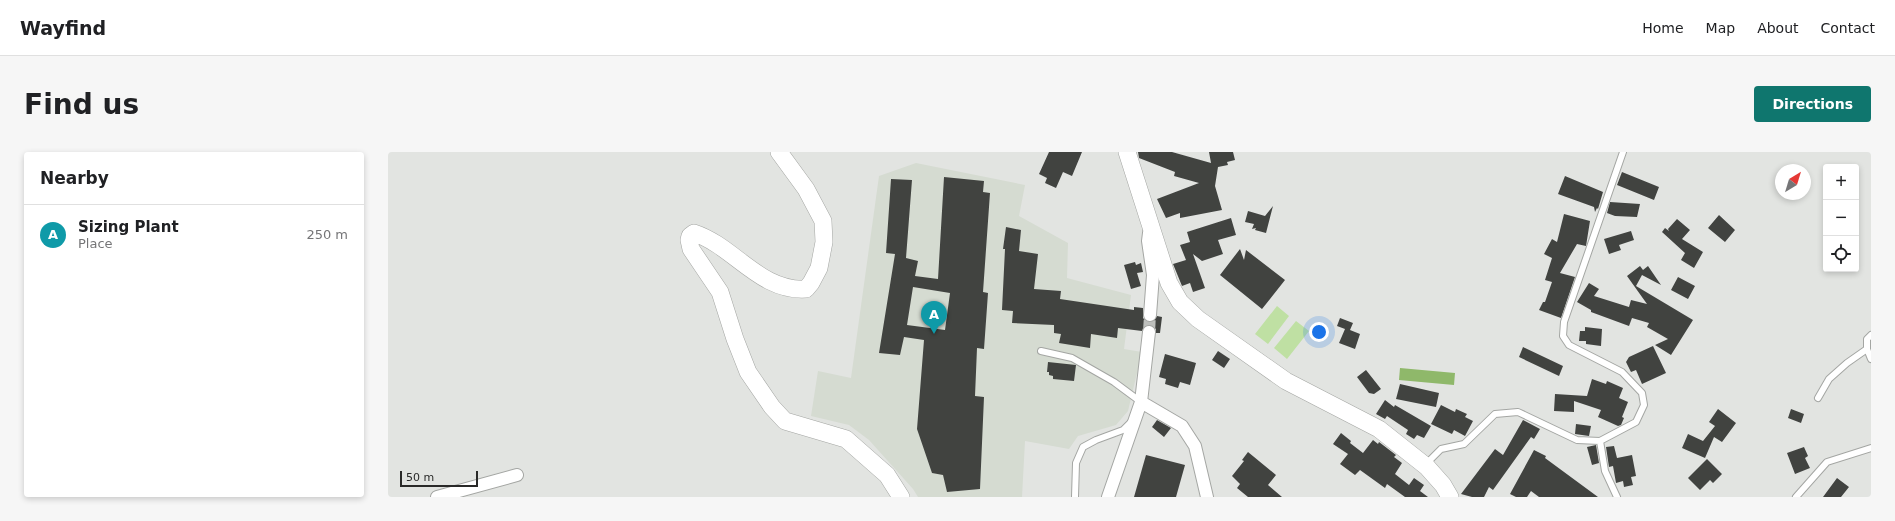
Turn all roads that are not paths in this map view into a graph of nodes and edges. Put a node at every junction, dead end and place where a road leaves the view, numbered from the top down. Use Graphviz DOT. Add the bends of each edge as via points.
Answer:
graph roads {
  1 [pos="779,152"];
  2 [pos="1127,152"];
  3 [pos="1623,152"];
  4 [pos="1150,223"];
  5 [pos="1150,315"];
  6 [pos="1150,332"];
  7 [pos="1871,335"];
  8 [pos="1867,350"];
  9 [pos="1040,351"];
  10 [pos="1871,359"];
  11 [pos="1818,398"];
  12 [pos="1141,402"];
  13 [pos="1136,418"];
  14 [pos="1600,441"];
  15 [pos="1871,448"];
  16 [pos="1427,467"];
  17 [pos="517,475"];
  18 [pos="437,497"];
  19 [pos="901,497"];
  20 [pos="1075,497"];
  21 [pos="1108,497"];
  22 [pos="1207,497"];
  23 [pos="1450,497"];
  24 [pos="1617,497"];
  25 [pos="1796,497"];
  1 -- 19 [label="street" via="806,189 824,222 819,268 806,289 796,290 761,276 702,236 690,236 691,248 720,292 734,339 748,372 772,407 785,421 846,439 887,475"];
  2 -- 4 [label="street"];
  3 -- 14 [label="lane" via="1564,322 1563,336 1569,345 1622,372 1642,393 1644,405 1636,422"];
  4 -- 5 [label="street" via="1148,241 1153,275"];
  4 -- 16 [label="street" via="1169,283 1180,302 1198,319 1286,381 1379,429"];
  6 -- 12 [label="street"];
  7 -- 8 [label="lane" via="1867,339"];
  8 -- 10 [label="lane"];
  8 -- 11 [label="lane" via="1829,379"];
  9 -- 12 [label="lane" via="1072,358 1114,382"];
  12 -- 13 [label="street"];
  12 -- 22 [label="street" via="1182,426 1195,446"];
  13 -- 20 [label="lane" via="1123,430 1083,447 1076,463"];
  13 -- 21 [label="street"];
  14 -- 16 [label="lane" via="1577,440 1518,412 1495,414 1464,444 1441,449"];
  14 -- 24 [label="lane" via="1605,471"];
  15 -- 25 [label="lane" via="1826,462"];
  16 -- 23 [label="street" via="1444,485"];
  17 -- 18 [label="street"];
}
